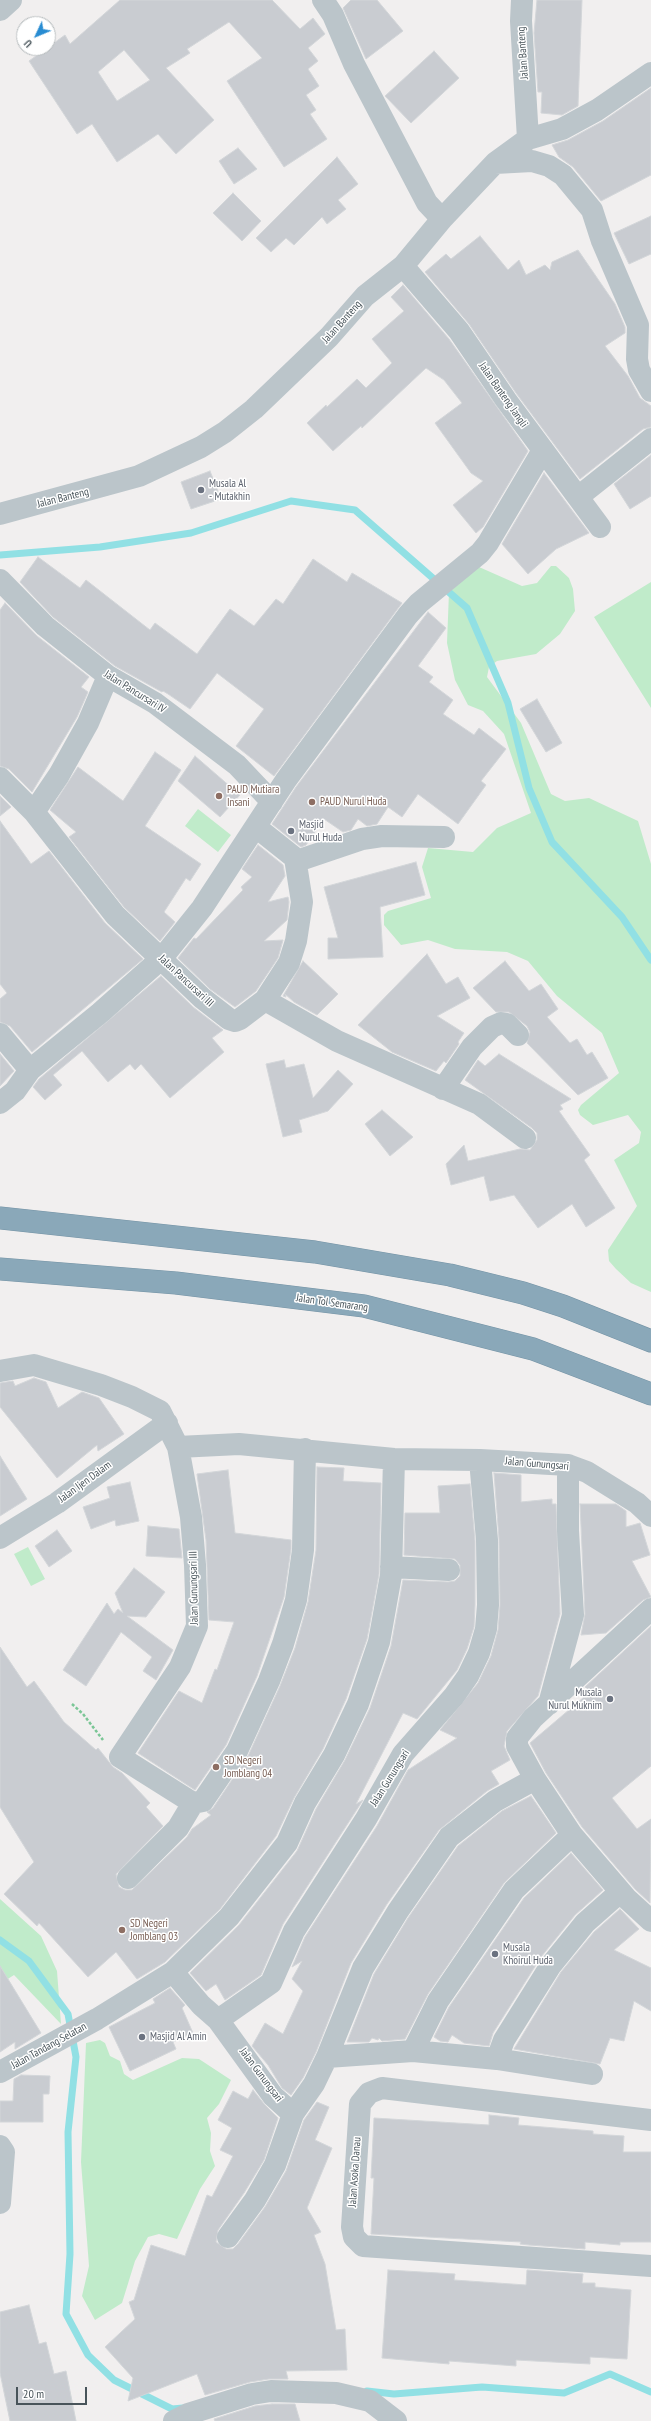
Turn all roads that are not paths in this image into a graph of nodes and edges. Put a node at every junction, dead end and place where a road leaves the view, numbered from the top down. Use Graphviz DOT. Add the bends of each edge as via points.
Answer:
graph roads {
  1 [pos="11,0"];
  2 [pos="324,0"];
  3 [pos="522,0"];
  4 [pos="0,10"];
  5 [pos="651,73"];
  6 [pos="528,139"];
  7 [pos="495,163"];
  8 [pos="442,219"];
  9 [pos="402,266"];
  10 [pos="651,391"];
  11 [pos="651,438"];
  12 [pos="543,450"];
  13 [pos="578,497"];
  14 [pos="0,514"];
  15 [pos="600,527"];
  16 [pos="0,580"];
  17 [pos="108,676"];
  18 [pos="0,778"];
  19 [pos="272,802"];
  20 [pos="34,812"];
  21 [pos="256,827"];
  22 [pos="444,837"];
  23 [pos="297,861"];
  24 [pos="162,958"];
  25 [pos="265,1000"];
  26 [pos="0,1034"];
  27 [pos="518,1035"];
  28 [pos="30,1070"];
  29 [pos="443,1089"];
  30 [pos="0,1103"];
  31 [pos="525,1138"];
  32 [pos="0,1218"];
  33 [pos="0,1269"];
  34 [pos="651,1341"];
  35 [pos="0,1371"];
  36 [pos="651,1394"];
  37 [pos="167,1423"];
  38 [pos="178,1447"];
  39 [pos="305,1449"];
  40 [pos="394,1459"];
  41 [pos="480,1460"];
  42 [pos="568,1465"];
  43 [pos="651,1516"];
  44 [pos="0,1538"];
  45 [pos="391,1567"];
  46 [pos="449,1570"];
  47 [pos="651,1610"];
  48 [pos="549,1704"];
  49 [pos="535,1779"];
  50 [pos="193,1803"];
  51 [pos="572,1835"];
  52 [pos="128,1878"];
  53 [pos="620,1892"];
  54 [pos="651,1921"];
  55 [pos="173,1972"];
  56 [pos="218,2020"];
  57 [pos="413,2051"];
  58 [pos="327,2057"];
  59 [pos="497,2059"];
  60 [pos="0,2072"];
  61 [pos="592,2074"];
  62 [pos="293,2114"];
  63 [pos="651,2120"];
  64 [pos="0,2146"];
  65 [pos="0,2203"];
  66 [pos="228,2237"];
  67 [pos="651,2266"];
  68 [pos="174,2421"];
  69 [pos="396,2421"];
  1 -- 4 [label="street"];
  2 -- 8 [label="street" via="354,64 427,203"];
  3 -- 6 [label="street, Jalan Banteng"];
  5 -- 6 [label="street" via="562,129"];
  6 -- 7 [label="street, Jalan Banteng"];
  7 -- 8 [label="street, Jalan Banteng"];
  7 -- 10 [label="street" via="532,161 549,166 563,175 592,210 602,241 638,325 639,370"];
  8 -- 9 [label="street, Jalan Banteng"];
  9 -- 12 [label="street, Jalan Banteng Jangli" via="459,331"];
  9 -- 14 [label="street, Jalan Banteng" via="365,296 281,385 248,414 207,443 139,476"];
  11 -- 13 [label="street"];
  12 -- 13 [label="street, Jalan Banteng Jangli"];
  12 -- 19 [label="street" via="488,544 419,603 346,697"];
  13 -- 15 [label="street, Jalan Banteng Jangli"];
  16 -- 17 [label="street, Jalan Pancursari IV" via="45,626"];
  17 -- 19 [label="street, Jalan Pancursari IV" via="161,707 237,765"];
  17 -- 20 [label="street" via="84,729 59,775"];
  18 -- 20 [label="street, Jalan Pancursari III"];
  19 -- 21 [label="street"];
  20 -- 24 [label="street, Jalan Pancursari III" via="115,915 144,945"];
  21 -- 23 [label="street"];
  21 -- 24 [label="street" via="202,908"];
  22 -- 23 [label="street" via="382,836 362,839"];
  23 -- 25 [label="street, Jalan Pancursari III" via="302,902 296,941 290,963"];
  24 -- 25 [label="street, Jalan Pancursari III" via="202,998 229,1019 240,1019"];
  24 -- 28 [label="street"];
  25 -- 29 [label="street" via="337,1041"];
  26 -- 28 [label="street"];
  27 -- 29 [label="street" via="507,1024 492,1027 472,1047"];
  28 -- 30 [label="street" via="15,1090"];
  29 -- 31 [label="street" via="479,1104"];
  32 -- 34 [label="highway" via="315,1252 450,1275 563,1306"];
  33 -- 36 [label="highway, Jalan Tol Semarang" via="176,1283 364,1306 534,1349"];
  35 -- 37 [label="street" via="34,1365 101,1384 160,1411"];
  37 -- 38 [label="street"];
  37 -- 44 [label="street, Jalan Ijen Dalam" via="57,1503"];
  38 -- 39 [label="street, Jalan Gunungsari" via="239,1444"];
  38 -- 50 [label="street, Jalan Gunungsari III" via="191,1517 197,1626 180,1667 120,1757"];
  39 -- 40 [label="street, Jalan Gunungsari"];
  39 -- 50 [label="street" via="303,1550 296,1600 283,1644 237,1750 203,1801"];
  40 -- 41 [label="street, Jalan Gunungsari"];
  40 -- 45 [label="street"];
  41 -- 42 [label="street, Jalan Gunungsari"];
  41 -- 56 [label="street, Jalan Gunungsari" via="487,1540 488,1605 484,1635 471,1670 454,1696 403,1754 366,1819 294,1931 271,1982"];
  42 -- 43 [label="street, Jalan Gunungsari" via="587,1472 637,1503"];
  42 -- 48 [label="street" via="568,1531 573,1615"];
  45 -- 46 [label="street"];
  45 -- 55 [label="street" via="379,1642 358,1704 334,1755 305,1803 287,1843 229,1917"];
  47 -- 48 [label="street"];
  48 -- 49 [label="street" via="533,1718 517,1738 517,1746"];
  49 -- 51 [label="street"];
  49 -- 58 [label="street, Jalan Gunungsari" via="494,1801 449,1837 398,1911 363,1968"];
  50 -- 52 [label="street" via="178,1828"];
  51 -- 53 [label="street"];
  51 -- 57 [label="street" via="514,1890 438,2001"];
  53 -- 54 [label="street"];
  53 -- 59 [label="street" via="585,1923 551,1964 504,2040"];
  55 -- 56 [label="street, Jalan Gunungsari" via="201,2005"];
  55 -- 60 [label="street, Jalan Tandang Selatan" via="97,2019"];
  56 -- 62 [label="street, Jalan Gunungsari" via="273,2096"];
  57 -- 58 [label="street"];
  57 -- 59 [label="street"];
  58 -- 62 [label="street, Jalan Gunungsari" via="314,2084"];
  59 -- 61 [label="street"];
  62 -- 66 [label="street" via="276,2165"];
  63 -- 67 [label="street, Jalan Asoka Danau" via="382,2088 369,2093 360,2104 352,2227 354,2237 363,2246"];
  64 -- 65 [label="street" via="4,2152"];
  68 -- 69 [label="street" via="188,2414 252,2394 271,2391 336,2393 370,2401"];
}
